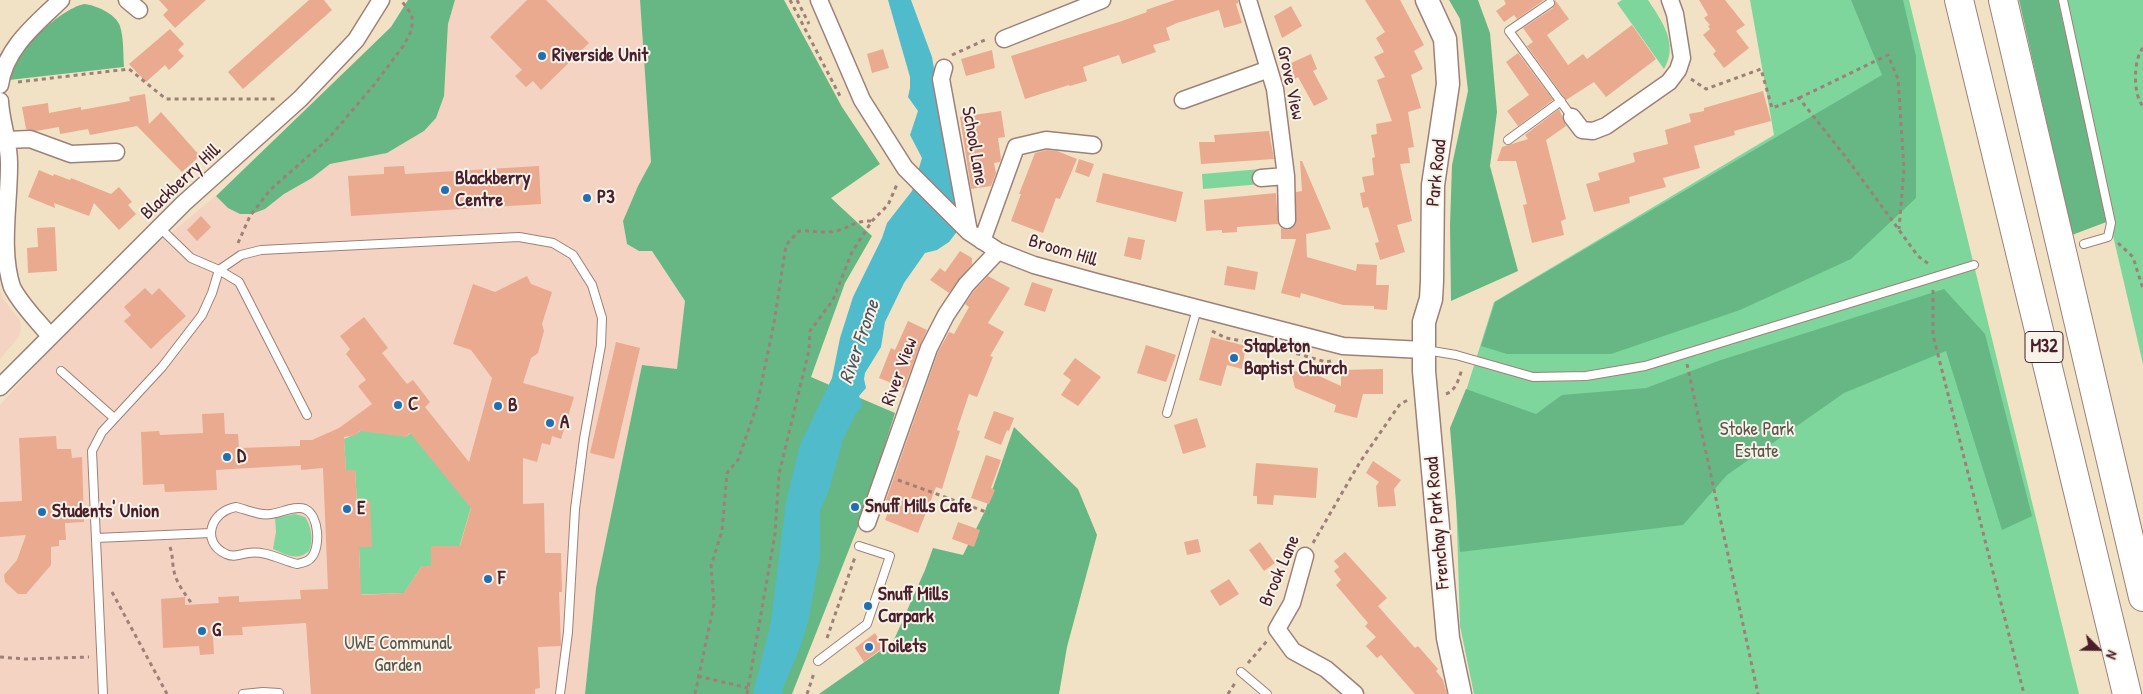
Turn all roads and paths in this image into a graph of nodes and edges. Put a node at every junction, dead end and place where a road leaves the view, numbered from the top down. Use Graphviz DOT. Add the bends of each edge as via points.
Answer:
graph roads {
  1 [pos="61,0"];
  2 [pos="382,0"];
  3 [pos="401,0"];
  4 [pos="790,0"];
  5 [pos="820,0"];
  6 [pos="1102,0"];
  7 [pos="1248,0"];
  8 [pos="1427,0"];
  9 [pos="1670,0"];
  10 [pos="1959,0"];
  11 [pos="2003,0"];
  12 [pos="2063,0"];
  13 [pos="1084,3"];
  14 [pos="1550,3"];
  15 [pos="1004,39"];
  16 [pos="2143,48"];
  17 [pos="944,68"];
  18 [pos="1269,68"];
  19 [pos="1678,70"];
  20 [pos="0,79"];
  21 [pos="1799,98"];
  22 [pos="300,99"];
  23 [pos="1182,100"];
  24 [pos="0,101"];
  25 [pos="1561,101"];
  26 [pos="845,104"];
  27 [pos="2143,106"];
  28 [pos="1572,117"];
  29 [pos="7,140"];
  30 [pos="1508,140"];
  31 [pos="1093,145"];
  32 [pos="116,152"];
  33 [pos="907,171"];
  34 [pos="1286,176"];
  35 [pos="1262,178"];
  36 [pos="4,182"];
  37 [pos="1287,220"];
  38 [pos="872,221"];
  39 [pos="160,228"];
  40 [pos="1899,230"];
  41 [pos="971,232"];
  42 [pos="2108,237"];
  43 [pos="2084,244"];
  44 [pos="998,251"];
  45 [pos="231,260"];
  46 [pos="1974,265"];
  47 [pos="219,270"];
  48 [pos="1945,273"];
  49 [pos="1932,277"];
  50 [pos="2143,289"];
  51 [pos="1198,308"];
  52 [pos="50,336"];
  53 [pos="1423,350"];
  54 [pos="1685,354"];
  55 [pos="1463,366"];
  56 [pos="61,371"];
  57 [pos="0,387"];
  58 [pos="1444,394"];
  59 [pos="1413,397"];
  60 [pos="1167,413"];
  61 [pos="306,415"];
  62 [pos="114,418"];
  63 [pos="885,475"];
  64 [pos="989,513"];
  65 [pos="867,523"];
  66 [pos="211,533"];
  67 [pos="166,535"];
  68 [pos="96,538"];
  69 [pos="859,546"];
  70 [pos="1305,556"];
  71 [pos="97,565"];
  72 [pos="2143,597"];
  73 [pos="192,604"];
  74 [pos="1277,629"];
  75 [pos="102,657"];
  76 [pos="0,658"];
  77 [pos="818,661"];
  78 [pos="1241,672"];
  79 [pos="698,676"];
  80 [pos="748,688"];
  81 [pos="279,693"];
  82 [pos="104,694"];
  83 [pos="167,694"];
  84 [pos="244,694"];
  85 [pos="560,694"];
  86 [pos="694,694"];
  87 [pos="747,694"];
  88 [pos="807,694"];
  89 [pos="1228,694"];
  90 [pos="1267,694"];
  91 [pos="1355,694"];
  92 [pos="1460,694"];
  93 [pos="1758,694"];
  94 [pos="2024,694"];
  95 [pos="2127,694"];
  1 -- 20 [label="street" via="17,43"];
  2 -- 22 [label="street, Blackberry Hill" via="356,40"];
  3 -- 45 [label="path" via="412,15 412,29 404,45 328,139 270,190 250,216"];
  4 -- 26 [label="path"];
  5 -- 33 [label="street, Broom Hill" via="862,100"];
  6 -- 13 [label="street"];
  7 -- 18 [label="street, Grove View"];
  8 -- 53 [label="main road, Park Road" via="1445,40 1448,84 1433,185 1431,290 1424,322"];
  9 -- 19 [label="street" via="1682,58"];
  10 -- 95 [label="highway, M32"];
  11 -- 72 [label="highway, M32"];
  12 -- 42 [label="lane" via="2111,223"];
  13 -- 15 [label="street"];
  14 -- 25 [label="lane" via="1510,31"];
  16 -- 27 [label="path" via="2138,54 2136,78 2139,102"];
  17 -- 41 [label="street, School Lane" via="941,79"];
  18 -- 23 [label="street"];
  18 -- 34 [label="street, Grove View" via="1275,89"];
  19 -- 21 [label="path" via="1706,88 1761,70 1772,108"];
  19 -- 28 [label="street" via="1669,82 1606,126 1594,131 1582,130"];
  20 -- 22 [label="path" via="129,69 166,99"];
  21 -- 40 [label="path"];
  21 -- 40 [label="path" via="1888,54 1899,88 1904,170"];
  22 -- 39 [label="street, Blackberry Hill"];
  24 -- 29 [label="street"];
  25 -- 28 [label="lane"];
  25 -- 30 [label="lane"];
  29 -- 32 [label="street" via="30,139 71,154"];
  29 -- 36 [label="street"];
  31 -- 41 [label="street" via="1046,140 1016,146"];
  33 -- 38 [label="path" via="888,205"];
  33 -- 41 [label="street, Broom Hill"];
  34 -- 35 [label="street"];
  34 -- 37 [label="street, Grove View"];
  36 -- 52 [label="street" via="5,269 15,293"];
  38 -- 79 [label="path" via="858,221 834,232 799,230 786,245 757,405 738,460 727,472 722,531 711,566 714,604"];
  38 -- 80 [label="path" via="852,252 833,300 810,331 809,350 779,474 775,534"];
  39 -- 47 [label="lane" via="191,258"];
  39 -- 52 [label="street, Blackberry Hill"];
  40 -- 48 [label="path" via="1918,256"];
  41 -- 44 [label="street, Broom Hill"];
  42 -- 43 [label="lane"];
  42 -- 50 [label="path" via="2123,245 2133,257"];
  44 -- 51 [label="street, Broom Hill" via="1034,265"];
  44 -- 63 [label="street, River View" via="966,285 928,348"];
  45 -- 47 [label="lane"];
  45 -- 85 [label="lane" via="261,250 519,237 553,243 580,264 597,297 604,331 575,509 568,632"];
  46 -- 48 [label="lane"];
  47 -- 61 [label="lane" via="239,282"];
  47 -- 62 [label="lane" via="210,299 197,322 162,367"];
  48 -- 49 [label="lane"];
  49 -- 54 [label="lane"];
  49 -- 94 [label="path" via="1933,335"];
  51 -- 53 [label="street, Broom Hill" via="1343,346"];
  51 -- 60 [label="lane"];
  52 -- 57 [label="street, Blackberry Hill"];
  53 -- 54 [label="lane" via="1456,355 1533,377 1586,376 1645,366"];
  53 -- 92 [label="main road, Frenchay Park Road" via="1448,638"];
  54 -- 93 [label="path"];
  55 -- 58 [label="path" via="1455,387"];
  56 -- 62 [label="lane"];
  59 -- 70 [label="path, Brook Lane" via="1400,404 1360,462"];
  62 -- 68 [label="lane" via="92,451"];
  63 -- 64 [label="path"];
  63 -- 65 [label="street, River View"];
  66 -- 66 [label="lane" via="216,518 228,508 269,515 298,508 310,512 314,518 316,551 311,559 297,564 267,554 230,556 217,548"];
  66 -- 67 [label="lane"];
  67 -- 68 [label="lane"];
  67 -- 73 [label="path" via="174,571"];
  68 -- 71 [label="lane"];
  69 -- 77 [label="path"];
  69 -- 77 [label="lane" via="890,556 867,624"];
  70 -- 74 [label="street, Brook Lane" via="1292,603"];
  71 -- 75 [label="lane"];
  71 -- 83 [label="path"];
  74 -- 78 [label="path"];
  74 -- 91 [label="street, Brook Lane" via="1293,651 1326,669"];
  75 -- 76 [label="path"];
  75 -- 82 [label="lane"];
  77 -- 88 [label="path"];
  78 -- 89 [label="path"];
  78 -- 90 [label="lane"];
  79 -- 80 [label="path"];
  79 -- 86 [label="path"];
  80 -- 87 [label="path"];
  81 -- 84 [label="lane"];
}
